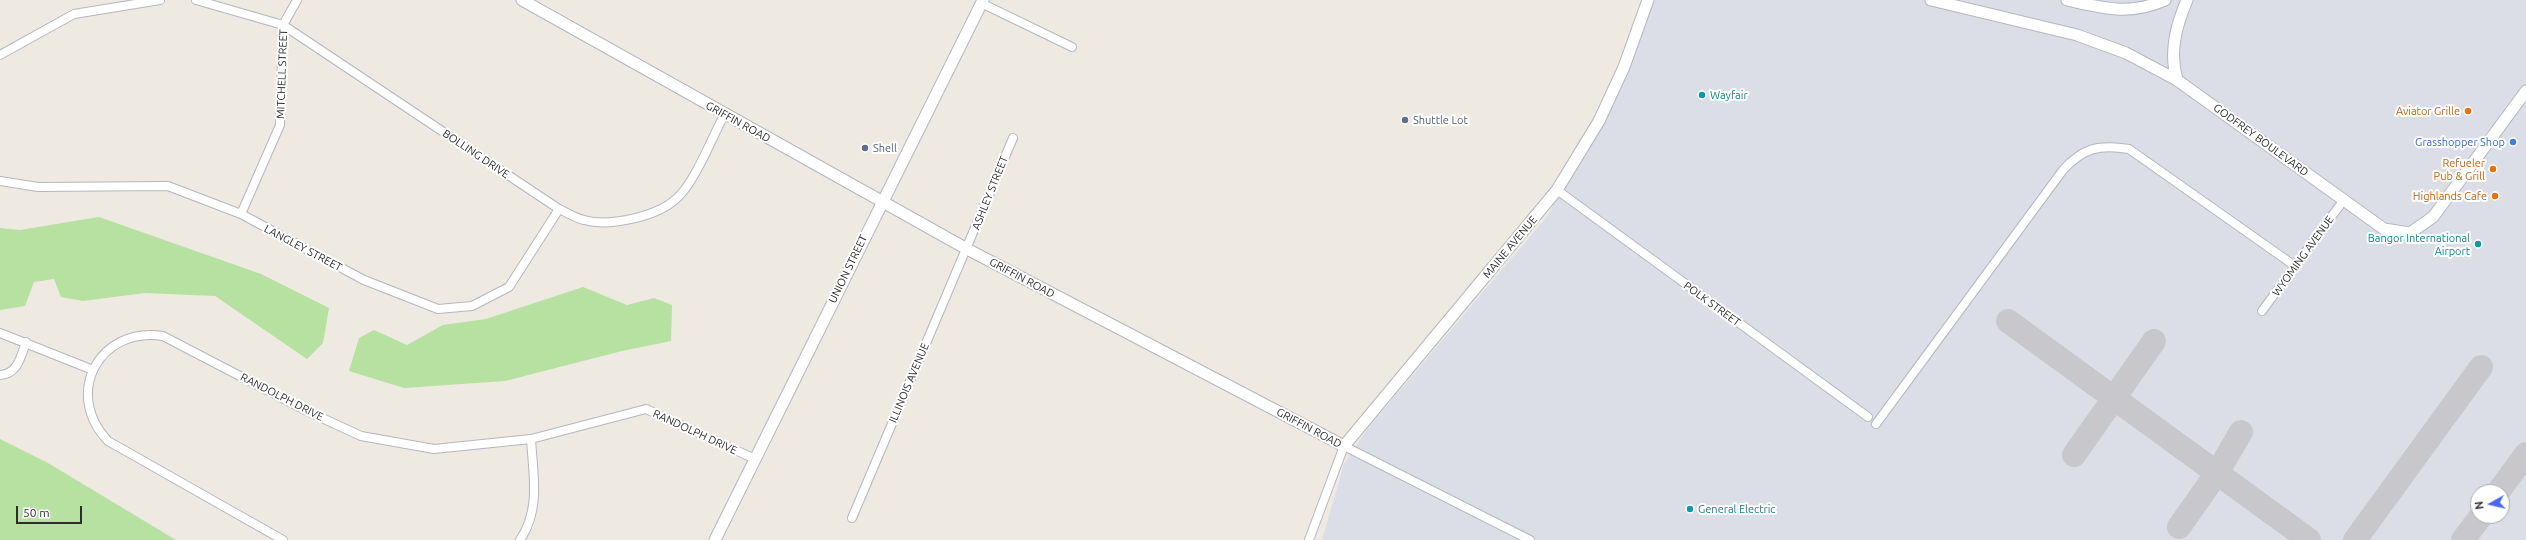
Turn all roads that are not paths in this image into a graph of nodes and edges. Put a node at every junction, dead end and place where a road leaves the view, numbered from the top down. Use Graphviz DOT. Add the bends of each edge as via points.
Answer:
graph roads {
  1 [pos="160,0"];
  2 [pos="196,0"];
  3 [pos="297,0"];
  4 [pos="522,0"];
  5 [pos="1640,0"];
  6 [pos="1648,0"];
  7 [pos="1931,0"];
  8 [pos="2067,0"];
  9 [pos="2165,0"];
  10 [pos="2187,0"];
  11 [pos="982,1"];
  12 [pos="283,25"];
  13 [pos="1640,26"];
  14 [pos="1072,47"];
  15 [pos="0,56"];
  16 [pos="2177,80"];
  17 [pos="2526,91"];
  18 [pos="724,115"];
  19 [pos="1012,138"];
  20 [pos="0,180"];
  21 [pos="1557,190"];
  22 [pos="2343,201"];
  23 [pos="881,202"];
  24 [pos="558,209"];
  25 [pos="241,214"];
  26 [pos="967,249"];
  27 [pos="2295,266"];
  28 [pos="2262,311"];
  29 [pos="0,333"];
  30 [pos="26,342"];
  31 [pos="93,370"];
  32 [pos="0,375"];
  33 [pos="1868,418"];
  34 [pos="1876,424"];
  35 [pos="531,439"];
  36 [pos="1344,446"];
  37 [pos="755,459"];
  38 [pos="852,518"];
  39 [pos="283,540"];
  40 [pos="520,540"];
  41 [pos="716,540"];
  42 [pos="1309,540"];
  43 [pos="1530,540"];
  1 -- 15 [label="street" via="74,14"];
  2 -- 12 [label="street, BOLLING DRIVE"];
  3 -- 12 [label="street, MITCHELL STREET"];
  4 -- 18 [label="street, GRIFFIN ROAD"];
  5 -- 13 [label="street, MAINE AVENUE"];
  6 -- 13 [label="street, MAINE AVENUE"];
  7 -- 16 [label="street, GODFREY BOULEVARD" via="2102,43"];
  8 -- 9 [label="street" via="2102,8 2126,10 2144,8"];
  10 -- 16 [label="street" via="2177,26 2172,52"];
  11 -- 14 [label="street"];
  11 -- 23 [label="street, UNION STREET"];
  12 -- 24 [label="street, BOLLING DRIVE"];
  12 -- 25 [label="street, MITCHELL STREET" via="280,125"];
  13 -- 21 [label="street, MAINE AVENUE" via="1599,121"];
  16 -- 22 [label="street, GODFREY BOULEVARD"];
  17 -- 22 [label="street, GODFREY BOULEVARD" via="2446,200 2424,224 2410,233 2384,230"];
  18 -- 23 [label="street, GRIFFIN ROAD"];
  18 -- 24 [label="street, BOLLING DRIVE" via="690,180 676,199 648,214 618,222 584,220"];
  19 -- 26 [label="street, ASHLEY STREET"];
  20 -- 25 [label="street, LANGLEY STREET" via="38,187 168,186"];
  21 -- 33 [label="street, POLK STREET"];
  21 -- 36 [label="street, MAINE AVENUE"];
  22 -- 27 [label="street, WYOMING AVENUE"];
  23 -- 26 [label="street, GRIFFIN ROAD"];
  23 -- 37 [label="street, UNION STREET"];
  24 -- 25 [label="street, LANGLEY STREET" via="509,287 472,306 438,309 364,280"];
  26 -- 36 [label="street, GRIFFIN ROAD"];
  26 -- 38 [label="street, ILLINOIS AVENUE"];
  27 -- 28 [label="street, WYOMING AVENUE"];
  27 -- 34 [label="street" via="2129,149 2115,146 2097,147 2077,155 2063,170"];
  29 -- 30 [label="street"];
  30 -- 31 [label="street"];
  30 -- 32 [label="street" via="16,367"];
  31 -- 35 [label="street, RANDOLPH DRIVE" via="105,352 122,340 142,335 163,336 307,412 361,436 434,449"];
  31 -- 39 [label="street, RANDOLPH DRIVE" via="88,388 89,408 96,426 108,441"];
  35 -- 37 [label="street, RANDOLPH DRIVE" via="646,409"];
  35 -- 40 [label="street" via="535,501 533,517"];
  36 -- 42 [label="street"];
  36 -- 43 [label="street, GRIFFIN ROAD"];
  37 -- 41 [label="street, UNION STREET"];
}
